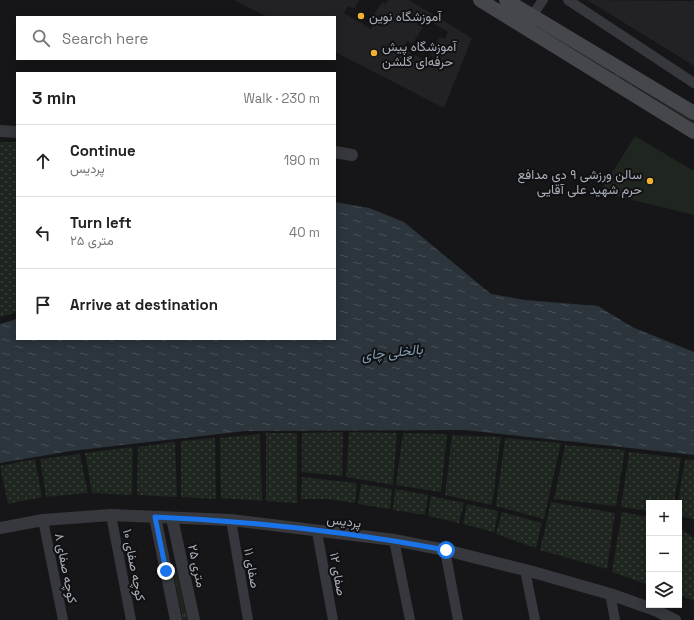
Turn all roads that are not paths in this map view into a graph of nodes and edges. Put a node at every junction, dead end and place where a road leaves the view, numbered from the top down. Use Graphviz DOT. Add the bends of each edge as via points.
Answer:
graph roads {
  1 [pos="480,0"];
  2 [pos="506,0"];
  3 [pos="543,0"];
  4 [pos="568,0"];
  5 [pos="528,22"];
  6 [pos="694,83"];
  7 [pos="694,113"];
  8 [pos="0,131"];
  9 [pos="16,132"];
  10 [pos="694,132"];
  11 [pos="336,152"];
  12 [pos="352,155"];
  13 [pos="111,515"];
  14 [pos="155,517"];
  15 [pos="172,518"];
  16 [pos="43,520"];
  17 [pos="231,520"];
  18 [pos="0,528"];
  19 [pos="317,532"];
  20 [pos="394,540"];
  21 [pos="446,550"];
  22 [pos="525,570"];
  23 [pos="610,594"];
  24 [pos="656,615"];
  25 [pos="63,620"];
  26 [pos="131,620"];
  27 [pos="176,620"];
  28 [pos="194,620"];
  29 [pos="248,620"];
  30 [pos="333,620"];
  31 [pos="410,620"];
  32 [pos="458,620"];
  33 [pos="535,620"];
  34 [pos="615,620"];
  35 [pos="675,620"];
  1 -- 5 [label="main road"];
  2 -- 5 [label="main road"];
  3 -- 5 [label="street"];
  4 -- 6 [label="street"];
  5 -- 7 [label="main road"];
  5 -- 10 [label="main road"];
  8 -- 9 [label="street"];
  11 -- 12 [label="street"];
  13 -- 14 [label="street, پردیس"];
  13 -- 16 [label="street, پردیس"];
  13 -- 26 [label="street, کوچه صفای ۱۰"];
  14 -- 15 [label="street, پردیس"];
  14 -- 27 [label="street"];
  15 -- 17 [label="street, پردیس"];
  15 -- 28 [label="street, ۲۵ متری"];
  16 -- 18 [label="street, پردیس"];
  16 -- 25 [label="street, کوچه صفای ۸"];
  17 -- 19 [label="street, پردیس"];
  17 -- 29 [label="street, صفای ۱۱"];
  19 -- 20 [label="street, پردیس"];
  19 -- 30 [label="street, صفای ۱۲"];
  20 -- 21 [label="street, پردیس"];
  20 -- 31 [label="street"];
  21 -- 22 [label="street, پردیس"];
  21 -- 32 [label="street"];
  22 -- 23 [label="street, پردیس"];
  22 -- 33 [label="street"];
  23 -- 24 [label="street, پردیس"];
  23 -- 34 [label="street"];
  24 -- 35 [label="street, پردیس"];
}
